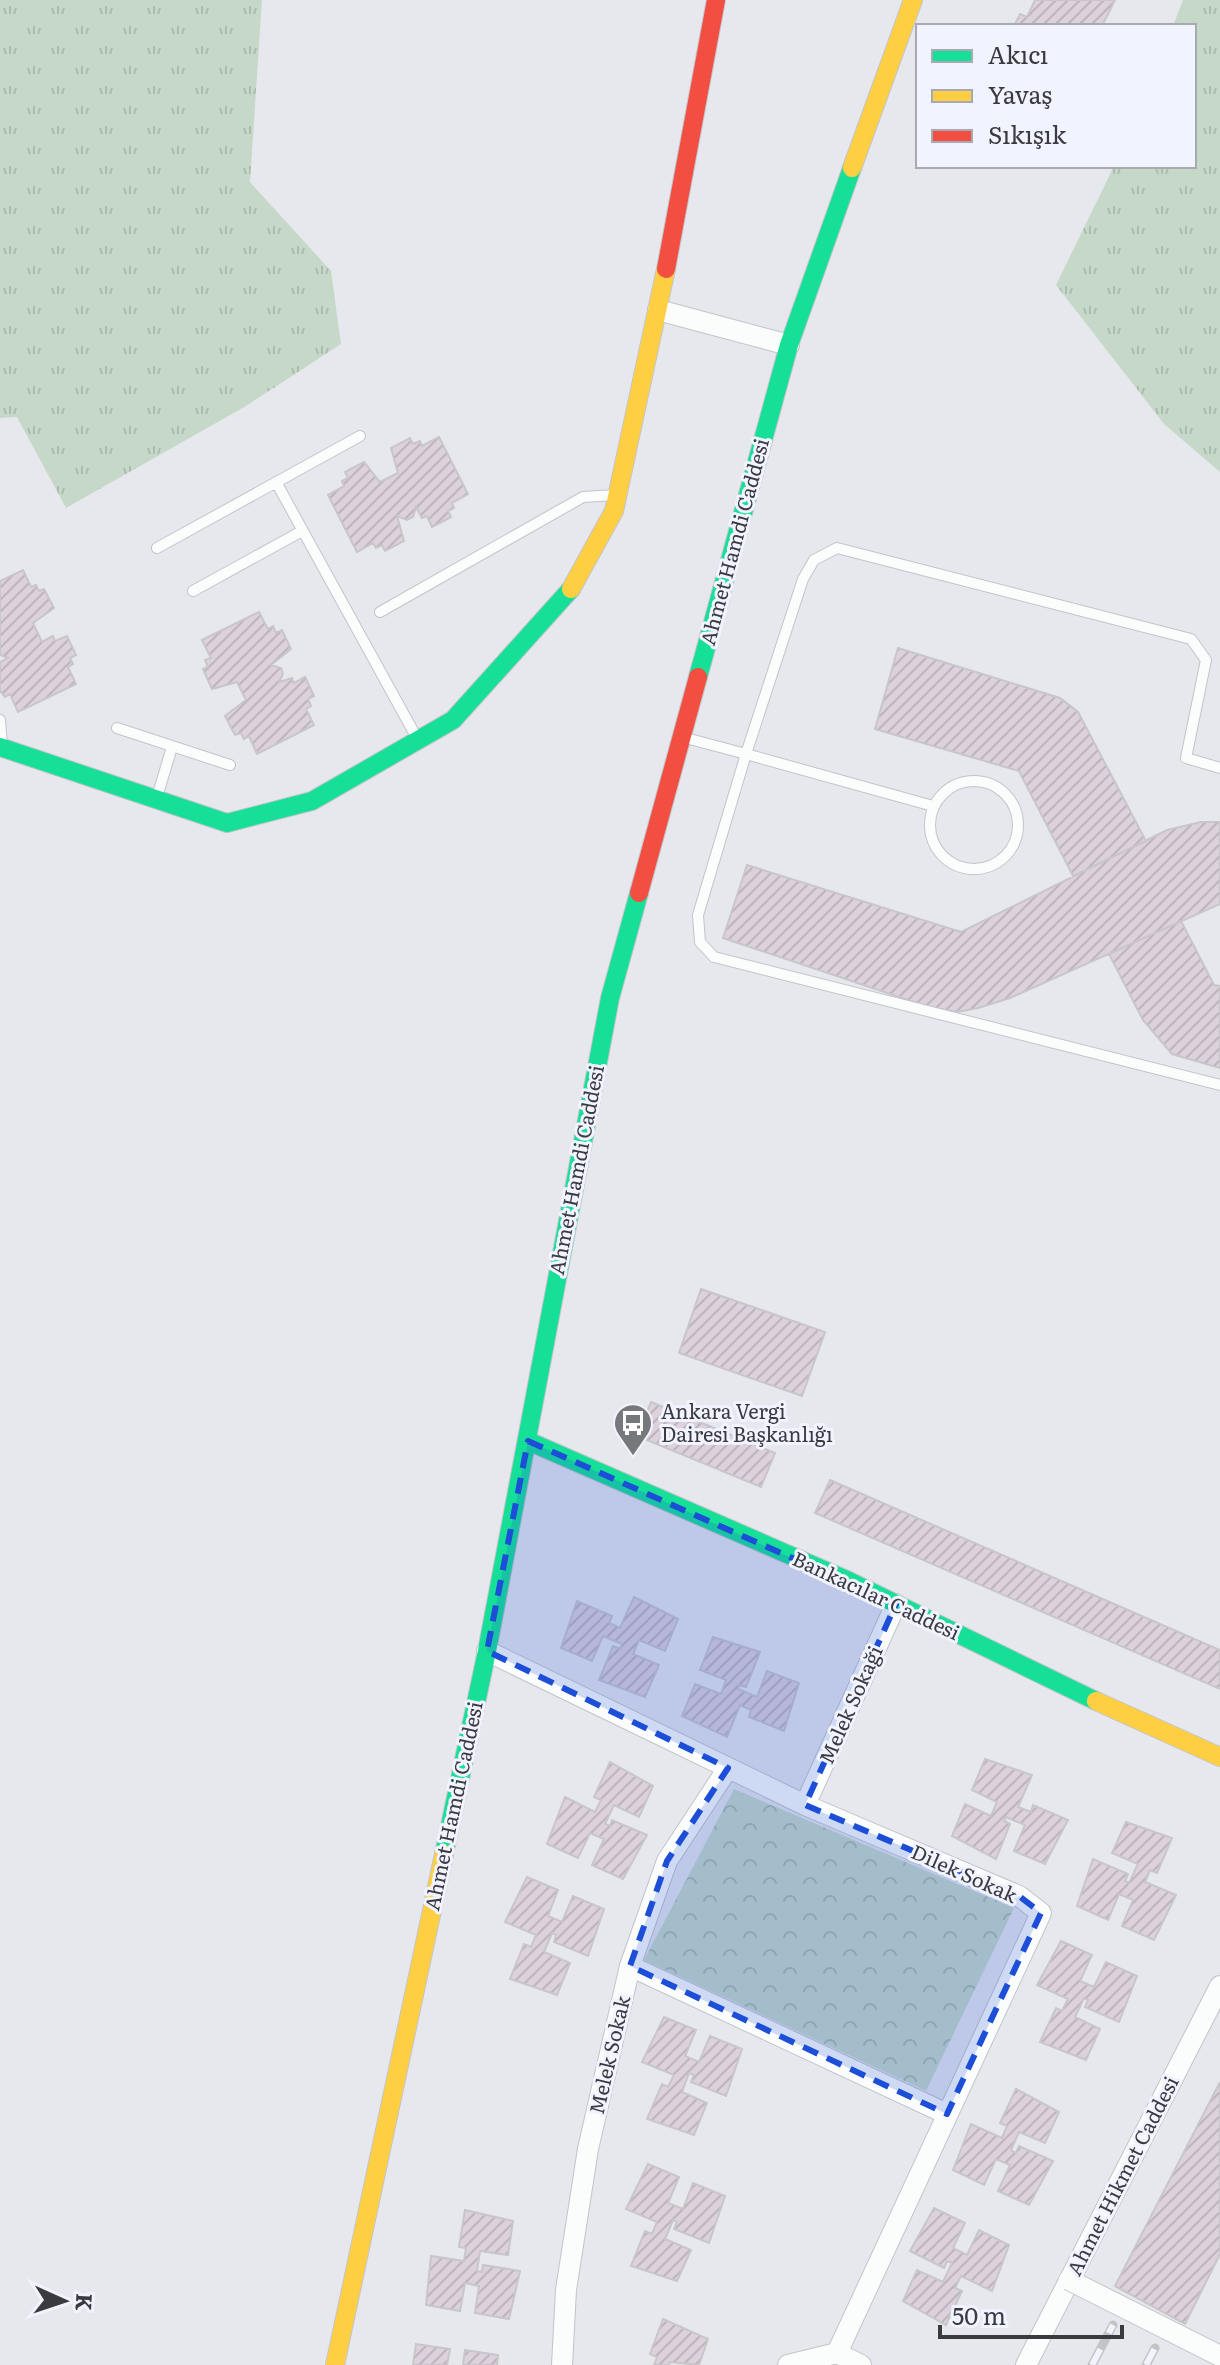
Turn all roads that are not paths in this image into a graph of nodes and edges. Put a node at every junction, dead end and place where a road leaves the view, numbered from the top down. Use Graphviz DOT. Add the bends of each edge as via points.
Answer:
graph roads {
  1 [pos="716,0"];
  2 [pos="913,0"];
  3 [pos="658,310"];
  4 [pos="789,345"];
  5 [pos="360,436"];
  6 [pos="276,482"];
  7 [pos="617,495"];
  8 [pos="302,531"];
  9 [pos="157,548"];
  10 [pos="193,591"];
  11 [pos="380,612"];
  12 [pos="0,720"];
  13 [pos="117,728"];
  14 [pos="680,737"];
  15 [pos="418,740"];
  16 [pos="172,747"];
  17 [pos="1,748"];
  18 [pos="746,754"];
  19 [pos="230,765"];
  20 [pos="1220,768"];
  21 [pos="157,799"];
  22 [pos="933,806"];
  23 [pos="1220,1085"];
  24 [pos="528,1441"];
  25 [pos="896,1604"];
  26 [pos="487,1651"];
  27 [pos="1220,1757"];
  28 [pos="728,1768"];
  29 [pos="805,1805"];
  30 [pos="630,1966"];
  31 [pos="1220,1986"];
  32 [pos="947,2114"];
  33 [pos="1069,2280"];
  34 [pos="837,2353"];
  35 [pos="1220,2356"];
  36 [pos="335,2365"];
  37 [pos="562,2365"];
  38 [pos="788,2365"];
  39 [pos="861,2365"];
  40 [pos="1026,2365"];
  1 -- 3 [label="street"];
  2 -- 4 [label="street, Ahmet Hamdi Caddesi"];
  3 -- 4 [label="street"];
  3 -- 7 [label="street"];
  4 -- 14 [label="street, Ahmet Hamdi Caddesi"];
  5 -- 6 [label="lane"];
  6 -- 8 [label="lane"];
  6 -- 9 [label="lane"];
  7 -- 11 [label="lane" via="583,497"];
  7 -- 15 [label="street" via="614,511 566,599 453,720"];
  8 -- 10 [label="lane"];
  8 -- 15 [label="lane"];
  12 -- 17 [label="lane"];
  13 -- 16 [label="lane"];
  14 -- 18 [label="lane"];
  14 -- 24 [label="street, Ahmet Hamdi Caddesi" via="610,998"];
  15 -- 21 [label="street" via="312,801 227,823"];
  16 -- 19 [label="lane"];
  16 -- 21 [label="lane"];
  17 -- 21 [label="street"];
  18 -- 20 [label="lane" via="803,579 814,560 837,548 1191,639 1206,660 1186,758"];
  18 -- 22 [label="lane"];
  18 -- 23 [label="lane" via="698,915 700,942 714,957"];
  22 -- 22 [label="lane" via="961,782 974,780 999,789 1018,823 1011,848 993,865 957,866 932,841"];
  24 -- 25 [label="street, Bankacılar Caddesi"];
  24 -- 26 [label="street, Ahmet Hamdi Caddesi"];
  25 -- 27 [label="street, Bankacılar Caddesi"];
  25 -- 29 [label="street, Melek Sokaği"];
  26 -- 28 [label="street, Dilek Sokak"];
  26 -- 36 [label="street, Ahmet Hamdi Caddesi"];
  28 -- 29 [label="street, Dilek Sokak"];
  28 -- 30 [label="street, Melek Sokak" via="667,1861"];
  29 -- 32 [label="street, Dilek Sokak" via="1019,1896 1041,1913"];
  30 -- 32 [label="street"];
  30 -- 37 [label="street, Melek Sokak" via="588,2149 566,2290"];
  31 -- 33 [label="street, Ahmet Hikmet Caddesi"];
  32 -- 34 [label="street, Dilek Sokak"];
  33 -- 35 [label="street, bridge"];
  33 -- 40 [label="street, Ahmet Hikmet Caddesi"];
  34 -- 38 [label="street"];
  34 -- 39 [label="street"];
}
